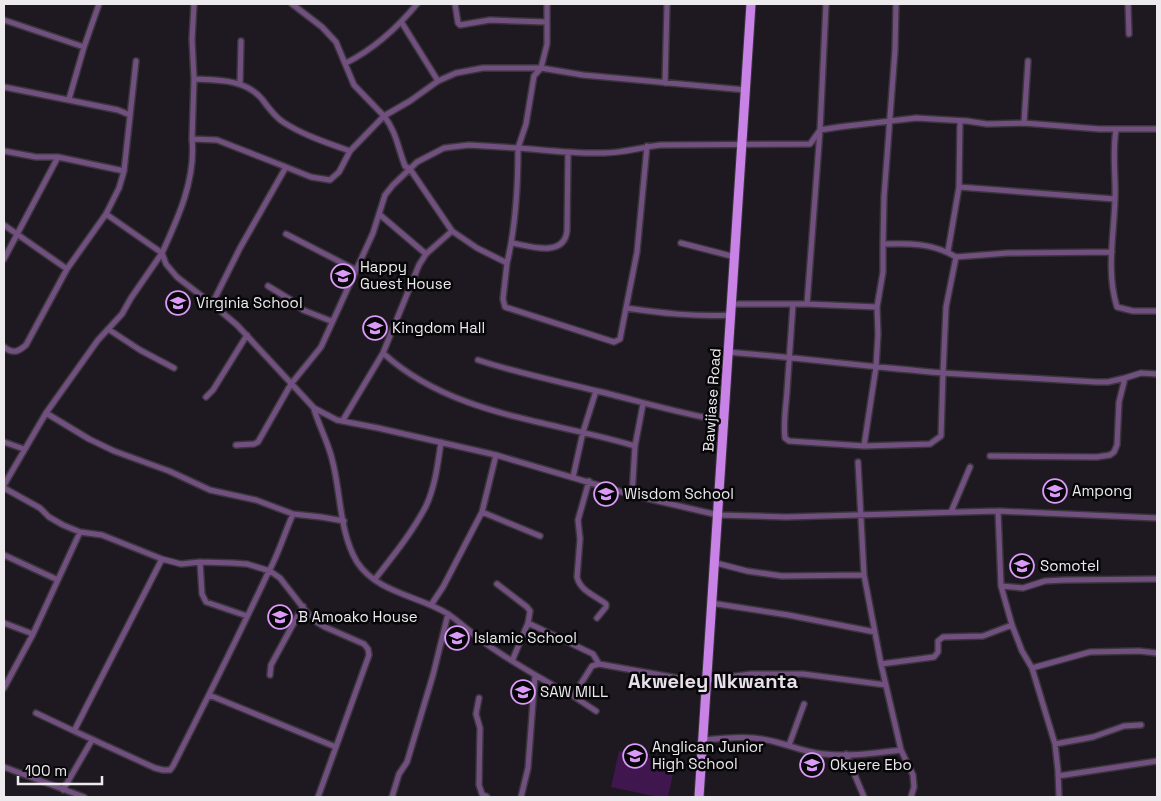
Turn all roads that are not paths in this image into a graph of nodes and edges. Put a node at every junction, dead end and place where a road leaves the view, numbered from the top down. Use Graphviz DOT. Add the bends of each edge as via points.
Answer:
graph roads {
  1 [pos="99,4"];
  2 [pos="194,4"];
  3 [pos="292,4"];
  4 [pos="417,4"];
  5 [pos="455,4"];
  6 [pos="547,4"];
  7 [pos="667,4"];
  8 [pos="751,4"];
  9 [pos="826,4"];
  10 [pos="896,4"];
  11 [pos="1128,4"];
  12 [pos="4,20"];
  13 [pos="546,22"];
  14 [pos="402,23"];
  15 [pos="1129,34"];
  16 [pos="241,41"];
  17 [pos="84,47"];
  18 [pos="136,60"];
  19 [pos="1028,61"];
  20 [pos="346,63"];
  21 [pos="541,68"];
  22 [pos="194,79"];
  23 [pos="438,80"];
  24 [pos="665,83"];
  25 [pos="240,84"];
  26 [pos="4,87"];
  27 [pos="746,90"];
  28 [pos="69,99"];
  29 [pos="130,115"];
  30 [pos="384,116"];
  31 [pos="960,121"];
  32 [pos="889,122"];
  33 [pos="1024,123"];
  34 [pos="1157,129"];
  35 [pos="820,130"];
  36 [pos="1116,130"];
  37 [pos="192,139"];
  38 [pos="741,144"];
  39 [pos="647,146"];
  40 [pos="518,148"];
  41 [pos="4,151"];
  42 [pos="350,151"];
  43 [pos="568,152"];
  44 [pos="58,157"];
  45 [pos="286,167"];
  46 [pos="410,168"];
  47 [pos="124,171"];
  48 [pos="960,187"];
  49 [pos="1115,199"];
  50 [pos="106,214"];
  51 [pos="379,214"];
  52 [pos="4,225"];
  53 [pos="452,231"];
  54 [pos="18,234"];
  55 [pos="286,234"];
  56 [pos="512,243"];
  57 [pos="681,243"];
  58 [pos="882,244"];
  59 [pos="948,251"];
  60 [pos="1112,252"];
  61 [pos="162,253"];
  62 [pos="426,254"];
  63 [pos="956,256"];
  64 [pos="735,257"];
  65 [pos="4,259"];
  66 [pos="507,262"];
  67 [pos="67,269"];
  68 [pos="356,270"];
  69 [pos="268,286"];
  70 [pos="212,304"];
  71 [pos="731,304"];
  72 [pos="793,304"];
  73 [pos="807,304"];
  74 [pos="877,307"];
  75 [pos="626,308"];
  76 [pos="1157,311"];
  77 [pos="731,315"];
  78 [pos="331,321"];
  79 [pos="108,329"];
  80 [pos="247,335"];
  81 [pos="4,347"];
  82 [pos="728,352"];
  83 [pos="383,353"];
  84 [pos="789,357"];
  85 [pos="478,360"];
  86 [pos="876,367"];
  87 [pos="174,368"];
  88 [pos="943,373"];
  89 [pos="1157,374"];
  90 [pos="1125,378"];
  91 [pos="291,384"];
  92 [pos="596,391"];
  93 [pos="206,397"];
  94 [pos="644,404"];
  95 [pos="314,408"];
  96 [pos="46,413"];
  97 [pos="342,420"];
  98 [pos="724,421"];
  99 [pos="583,432"];
  100 [pos="4,442"];
  101 [pos="441,442"];
  102 [pos="236,445"];
  103 [pos="635,446"];
  104 [pos="864,446"];
  105 [pos="24,449"];
  106 [pos="496,455"];
  107 [pos="990,456"];
  108 [pos="858,462"];
  109 [pos="970,467"];
  110 [pos="573,477"];
  111 [pos="589,481"];
  112 [pos="4,487"];
  113 [pos="632,495"];
  114 [pos="998,511"];
  115 [pos="482,512"];
  116 [pos="951,512"];
  117 [pos="293,514"];
  118 [pos="861,514"];
  119 [pos="718,516"];
  120 [pos="1157,518"];
  121 [pos="344,522"];
  122 [pos="80,532"];
  123 [pos="540,536"];
  124 [pos="4,555"];
  125 [pos="162,559"];
  126 [pos="200,562"];
  127 [pos="716,563"];
  128 [pos="270,571"];
  129 [pos="864,575"];
  130 [pos="375,579"];
  131 [pos="1157,579"];
  132 [pos="58,580"];
  133 [pos="497,584"];
  134 [pos="1000,586"];
  135 [pos="711,603"];
  136 [pos="431,605"];
  137 [pos="302,606"];
  138 [pos="448,614"];
  139 [pos="247,616"];
  140 [pos="597,618"];
  141 [pos="4,623"];
  142 [pos="528,624"];
  143 [pos="1012,625"];
  144 [pos="875,632"];
  145 [pos="33,634"];
  146 [pos="1157,653"];
  147 [pos="512,661"];
  148 [pos="599,664"];
  149 [pos="881,664"];
  150 [pos="1032,668"];
  151 [pos="270,675"];
  152 [pos="535,675"];
  153 [pos="707,680"];
  154 [pos="886,686"];
  155 [pos="4,688"];
  156 [pos="209,695"];
  157 [pos="573,696"];
  158 [pos="478,698"];
  159 [pos="804,704"];
  160 [pos="596,710"];
  161 [pos="36,713"];
  162 [pos="1141,725"];
  163 [pos="74,731"];
  164 [pos="92,740"];
  165 [pos="703,740"];
  166 [pos="1055,744"];
  167 [pos="789,746"];
  168 [pos="336,747"];
  169 [pos="902,750"];
  170 [pos="846,754"];
  171 [pos="1157,761"];
  172 [pos="5,769"];
  173 [pos="1058,776"];
  174 [pos="63,790"];
  175 [pos="84,797"];
  176 [pos="318,797"];
  177 [pos="392,797"];
  178 [pos="486,797"];
  179 [pos="521,797"];
  180 [pos="699,797"];
  181 [pos="864,797"];
  182 [pos="910,797"];
  183 [pos="1059,797"];
  1 -- 17 [label="street"];
  2 -- 22 [label="street"];
  3 -- 20 [label="street" via="336,42"];
  4 -- 14 [label="street"];
  5 -- 13 [label="street" via="460,25 490,20"];
  6 -- 13 [label="street"];
  7 -- 24 [label="street"];
  8 -- 27 [label="main road, Bawjiase Road"];
  9 -- 35 [label="street"];
  10 -- 32 [label="street"];
  11 -- 15 [label="street"];
  12 -- 17 [label="street"];
  13 -- 21 [label="street" via="547,44"];
  14 -- 20 [label="street" via="366,52"];
  14 -- 23 [label="street"];
  16 -- 25 [label="street"];
  17 -- 28 [label="street"];
  18 -- 29 [label="street"];
  19 -- 33 [label="street"];
  20 -- 30 [label="street" via="354,85"];
  21 -- 23 [label="street" via="479,68"];
  21 -- 24 [label="street"];
  21 -- 40 [label="street" via="534,76 526,124"];
  22 -- 25 [label="street"];
  22 -- 37 [label="street"];
  23 -- 30 [label="street"];
  24 -- 27 [label="street"];
  25 -- 42 [label="street" via="261,98 282,121 318,140"];
  26 -- 28 [label="street"];
  27 -- 38 [label="main road, Bawjiase Road"];
  28 -- 29 [label="street"];
  29 -- 47 [label="street"];
  30 -- 42 [label="street"];
  30 -- 46 [label="street" via="395,134 405,166"];
  31 -- 32 [label="street" via="916,118"];
  31 -- 33 [label="street"];
  31 -- 48 [label="street"];
  32 -- 35 [label="street"];
  32 -- 58 [label="street"];
  33 -- 36 [label="street"];
  34 -- 36 [label="street"];
  35 -- 38 [label="street" via="810,144"];
  35 -- 73 [label="street"];
  36 -- 49 [label="street"];
  37 -- 45 [label="street" via="217,140"];
  37 -- 61 [label="street" via="186,196"];
  38 -- 39 [label="street"];
  38 -- 64 [label="main road, Bawjiase Road"];
  39 -- 43 [label="street" via="626,152"];
  39 -- 75 [label="street" via="637,252"];
  40 -- 43 [label="street"];
  40 -- 46 [label="street" via="469,145 444,148"];
  40 -- 56 [label="street"];
  41 -- 44 [label="street"];
  42 -- 45 [label="street" via="339,172 330,180 311,177"];
  43 -- 56 [label="street" via="567,231 563,243 559,247 542,249"];
  44 -- 47 [label="street"];
  44 -- 54 [label="street"];
  45 -- 70 [label="street"];
  46 -- 51 [label="street" via="389,189"];
  46 -- 53 [label="street"];
  47 -- 50 [label="street"];
  48 -- 49 [label="street"];
  48 -- 59 [label="street"];
  49 -- 60 [label="street"];
  50 -- 61 [label="street"];
  50 -- 67 [label="street"];
  51 -- 62 [label="street"];
  51 -- 68 [label="street"];
  52 -- 54 [label="street"];
  53 -- 62 [label="street"];
  53 -- 66 [label="street" via="477,248"];
  54 -- 65 [label="street"];
  54 -- 67 [label="street"];
  55 -- 68 [label="street"];
  56 -- 66 [label="street"];
  57 -- 64 [label="street"];
  58 -- 59 [label="street" via="918,245"];
  58 -- 74 [label="street" via="883,272"];
  59 -- 63 [label="street"];
  60 -- 63 [label="street"];
  60 -- 76 [label="street" via="1112,293 1117,307"];
  61 -- 70 [label="street" via="177,277"];
  61 -- 79 [label="street" via="122,314"];
  62 -- 83 [label="street"];
  63 -- 88 [label="street" via="946,307"];
  64 -- 71 [label="main road, Bawjiase Road"];
  66 -- 75 [label="street" via="505,307 614,342 620,339"];
  67 -- 81 [label="street" via="26,344 15,352"];
  68 -- 78 [label="street"];
  69 -- 78 [label="street" via="303,310"];
  70 -- 80 [label="street"];
  71 -- 72 [label="street"];
  71 -- 77 [label="main road, Bawjiase Road"];
  72 -- 73 [label="street"];
  72 -- 84 [label="street"];
  73 -- 74 [label="street"];
  74 -- 86 [label="street"];
  75 -- 77 [label="street" via="689,315"];
  77 -- 82 [label="main road, Bawjiase Road"];
  78 -- 91 [label="street" via="321,347"];
  79 -- 87 [label="street"];
  79 -- 96 [label="street"];
  80 -- 91 [label="street"];
  80 -- 93 [label="street"];
  82 -- 84 [label="street"];
  82 -- 98 [label="main road, Bawjiase Road"];
  83 -- 97 [label="street"];
  83 -- 99 [label="street" via="419,380 450,395 534,422"];
  84 -- 86 [label="street"];
  84 -- 104 [label="street" via="785,438 789,442"];
  85 -- 92 [label="street"];
  86 -- 88 [label="street"];
  86 -- 104 [label="street"];
  88 -- 90 [label="street" via="1096,382"];
  88 -- 104 [label="street" via="941,436 938,439 930,444"];
  89 -- 90 [label="street" via="1140,373"];
  90 -- 107 [label="street" via="1119,402 1117,444 1110,455"];
  91 -- 95 [label="street"];
  91 -- 102 [label="street" via="258,442"];
  92 -- 94 [label="street"];
  92 -- 99 [label="street"];
  94 -- 98 [label="street"];
  94 -- 103 [label="street"];
  95 -- 97 [label="street" via="326,416"];
  95 -- 121 [label="street" via="332,458"];
  96 -- 105 [label="street"];
  96 -- 117 [label="street" via="89,439 132,459 169,471 210,490 256,500"];
  97 -- 101 [label="street"];
  98 -- 119 [label="main road, Bawjiase Road"];
  99 -- 103 [label="street"];
  99 -- 110 [label="street"];
  100 -- 105 [label="street"];
  101 -- 106 [label="street"];
  101 -- 130 [label="street" via="427,504 405,542"];
  103 -- 113 [label="street"];
  105 -- 112 [label="street"];
  106 -- 110 [label="street"];
  106 -- 115 [label="street"];
  108 -- 118 [label="street"];
  109 -- 116 [label="street"];
  110 -- 111 [label="street"];
  111 -- 113 [label="street"];
  111 -- 140 [label="street" via="578,520 577,577 583,589 606,604"];
  112 -- 122 [label="street" via="49,517"];
  113 -- 119 [label="street"];
  114 -- 116 [label="street"];
  114 -- 120 [label="street"];
  114 -- 134 [label="street"];
  115 -- 123 [label="street"];
  115 -- 136 [label="street"];
  116 -- 118 [label="street"];
  117 -- 121 [label="street"];
  117 -- 128 [label="street"];
  118 -- 119 [label="street"];
  118 -- 129 [label="street"];
  119 -- 127 [label="main road, Bawjiase Road"];
  121 -- 130 [label="street" via="356,558"];
  122 -- 125 [label="street" via="102,535"];
  122 -- 132 [label="street"];
  124 -- 132 [label="street"];
  125 -- 126 [label="street" via="181,564"];
  125 -- 163 [label="street"];
  126 -- 128 [label="street" via="247,564"];
  126 -- 139 [label="street" via="202,594 206,602"];
  127 -- 129 [label="street" via="782,576"];
  127 -- 135 [label="main road, Bawjiase Road"];
  128 -- 137 [label="street" via="280,578"];
  128 -- 139 [label="street"];
  129 -- 144 [label="street"];
  130 -- 136 [label="street"];
  131 -- 134 [label="street" via="1065,580 1045,581 1023,588"];
  132 -- 145 [label="street"];
  133 -- 142 [label="street" via="528,607"];
  134 -- 143 [label="street"];
  135 -- 144 [label="street"];
  135 -- 153 [label="main road, Bawjiase Road"];
  136 -- 138 [label="street"];
  137 -- 151 [label="street" via="271,665"];
  137 -- 168 [label="street" via="317,622 364,644 368,649 369,655"];
  138 -- 147 [label="street"];
  138 -- 177 [label="street" via="407,762 399,774"];
  139 -- 156 [label="street"];
  141 -- 145 [label="street"];
  142 -- 147 [label="street"];
  142 -- 148 [label="street" via="593,654"];
  143 -- 149 [label="street" via="983,636 943,637 938,641 938,652 934,657"];
  143 -- 150 [label="street"];
  144 -- 149 [label="street"];
  145 -- 155 [label="street"];
  146 -- 150 [label="street" via="1138,650 1090,652"];
  147 -- 152 [label="street"];
  148 -- 153 [label="street"];
  148 -- 157 [label="street" via="592,666"];
  149 -- 154 [label="street"];
  150 -- 166 [label="street"];
  152 -- 157 [label="street"];
  152 -- 179 [label="street" via="528,768"];
  153 -- 154 [label="street" via="751,674 794,674"];
  153 -- 165 [label="main road, Bawjiase Road"];
  154 -- 169 [label="street"];
  156 -- 164 [label="street" via="170,770 156,768"];
  156 -- 168 [label="street"];
  157 -- 160 [label="street"];
  158 -- 178 [label="street" via="479,785"];
  159 -- 167 [label="street"];
  161 -- 163 [label="street"];
  162 -- 166 [label="street" via="1124,726 1093,737"];
  163 -- 164 [label="street"];
  164 -- 174 [label="street"];
  165 -- 167 [label="street" via="742,736"];
  165 -- 180 [label="main road, Bawjiase Road"];
  166 -- 173 [label="street"];
  167 -- 170 [label="street" via="812,753"];
  168 -- 176 [label="street"];
  169 -- 170 [label="street"];
  169 -- 182 [label="street" via="913,775"];
  170 -- 181 [label="street"];
  171 -- 173 [label="street"];
  172 -- 174 [label="street"];
  173 -- 183 [label="street"];
  174 -- 175 [label="street"];
}
